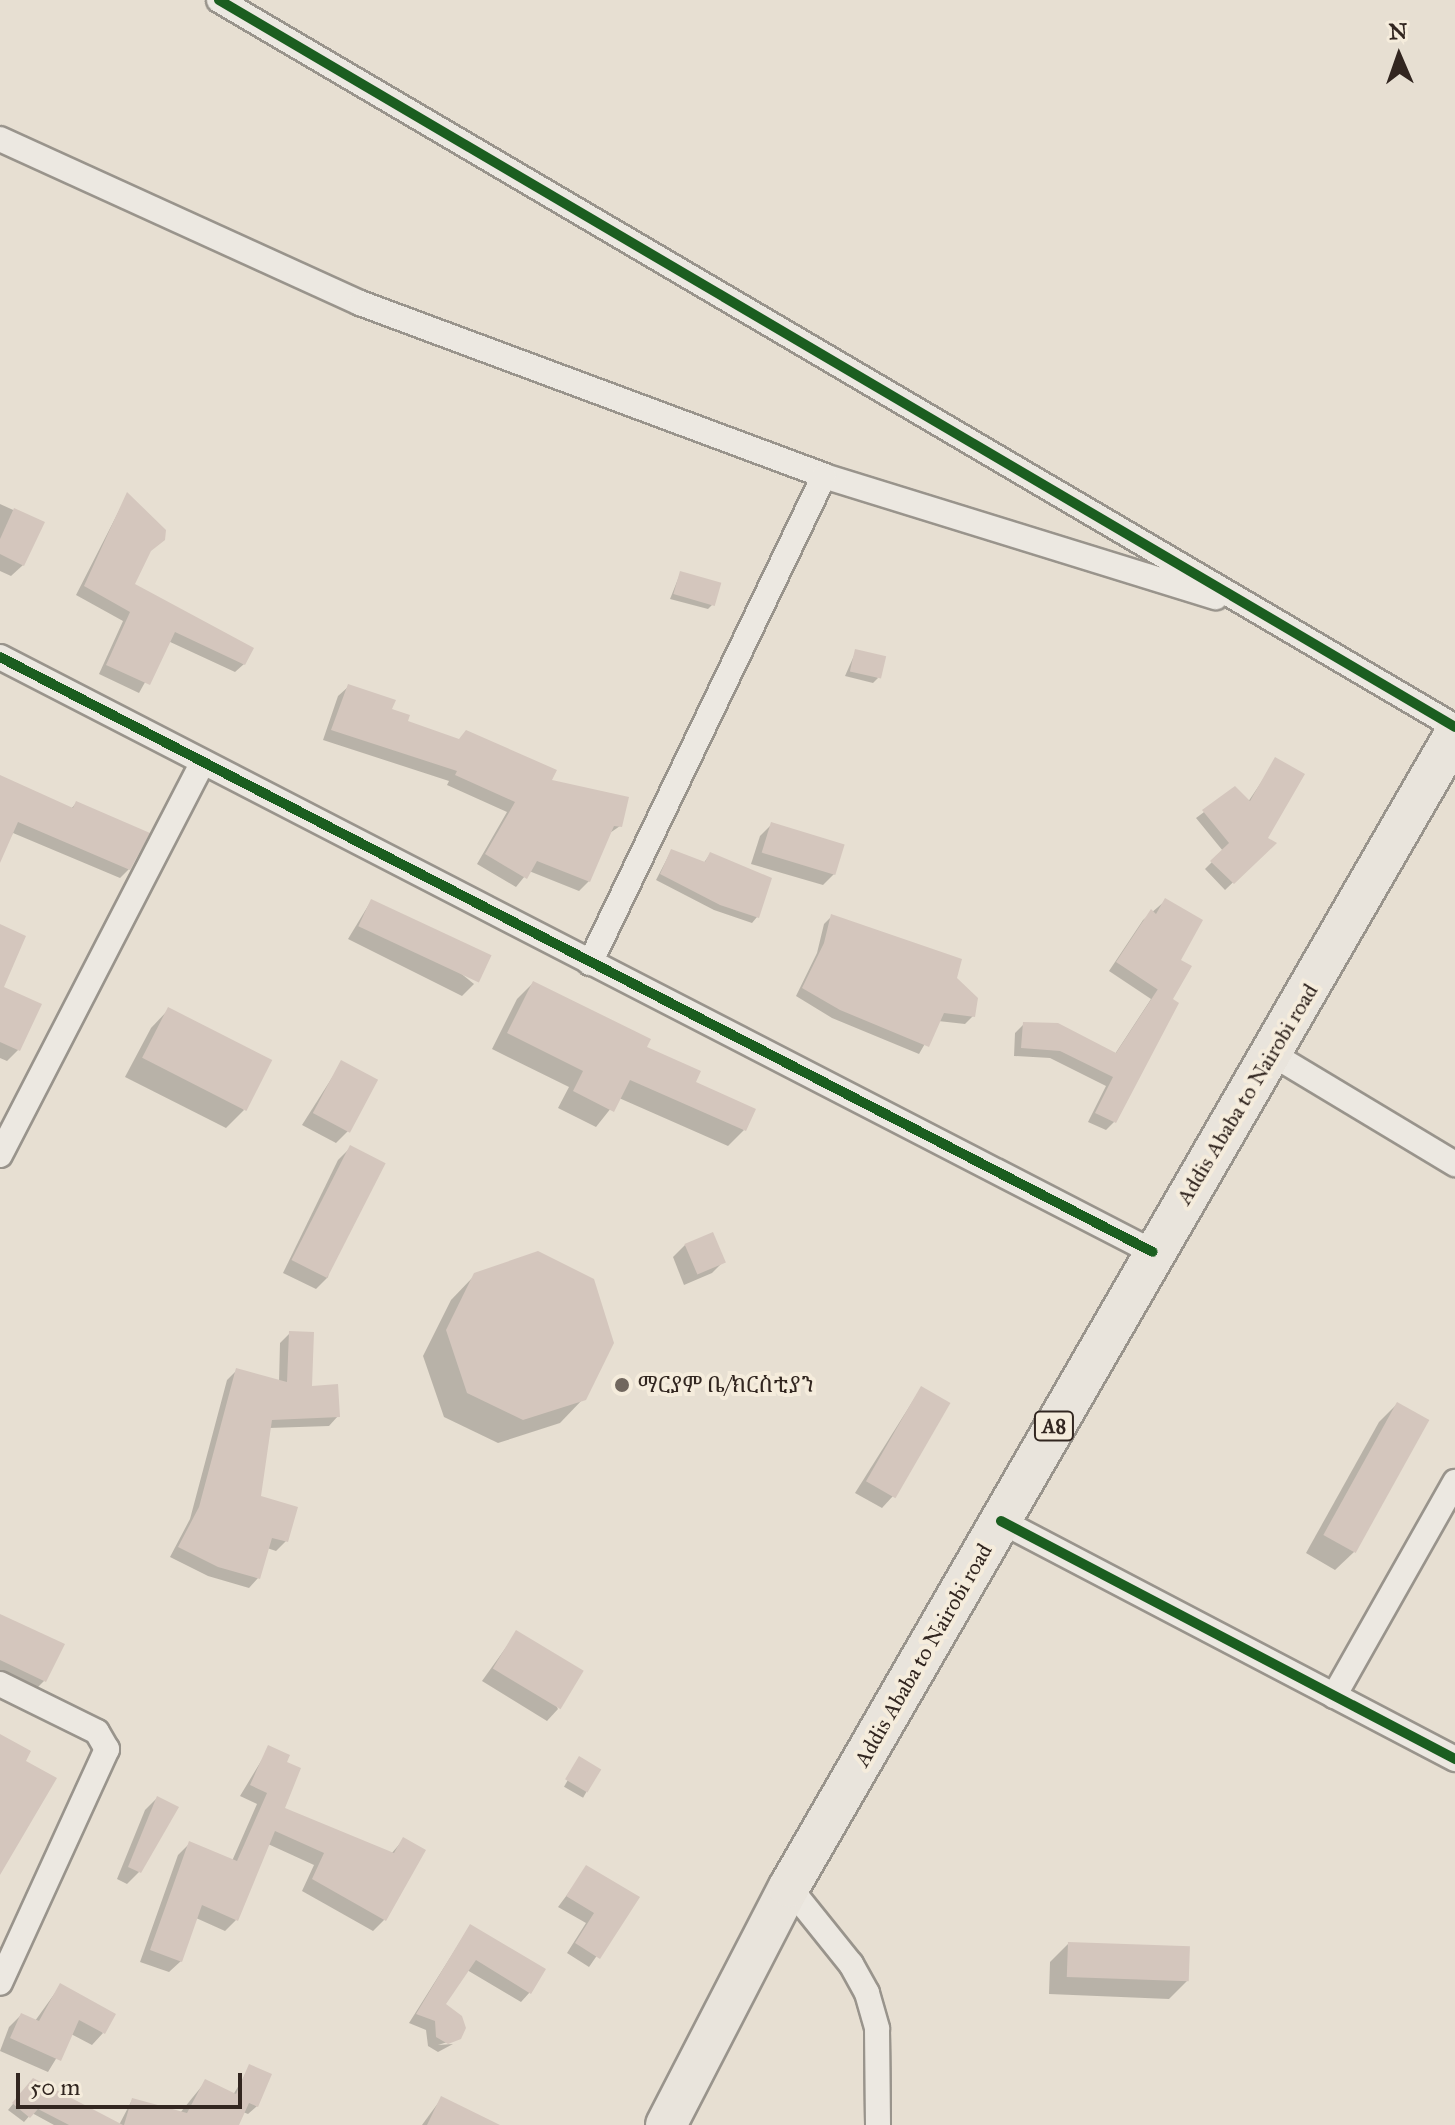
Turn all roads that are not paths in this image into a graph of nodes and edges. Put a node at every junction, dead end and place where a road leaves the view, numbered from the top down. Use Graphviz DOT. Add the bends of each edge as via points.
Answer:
graph roads {
  1 [pos="219,0"];
  2 [pos="0,139"];
  3 [pos="824,476"];
  4 [pos="1255,609"];
  5 [pos="0,657"];
  6 [pos="1455,727"];
  7 [pos="1455,734"];
  8 [pos="203,762"];
  9 [pos="590,963"];
  10 [pos="1272,1054"];
  11 [pos="0,1155"];
  12 [pos="1455,1164"];
  13 [pos="1153,1252"];
  14 [pos="1455,1482"];
  15 [pos="1001,1521"];
  16 [pos="0,1684"];
  17 [pos="1334,1696"];
  18 [pos="1455,1759"];
  19 [pos="789,1887"];
  20 [pos="0,1983"];
  21 [pos="666,2125"];
  22 [pos="878,2125"];
  1 -- 4 [label="street"];
  2 -- 3 [label="street" via="360,303"];
  3 -- 4 [label="street"];
  3 -- 9 [label="street"];
  4 -- 6 [label="street"];
  5 -- 8 [label="street"];
  7 -- 10 [label="highway, Addis Ababa to Nairobi road / A8"];
  8 -- 9 [label="street"];
  8 -- 11 [label="street"];
  9 -- 13 [label="street"];
  10 -- 12 [label="street"];
  10 -- 13 [label="highway, Addis Ababa to Nairobi road / A8"];
  13 -- 15 [label="highway, Addis Ababa to Nairobi road / A8"];
  14 -- 17 [label="street"];
  15 -- 17 [label="street"];
  15 -- 19 [label="highway, Addis Ababa to Nairobi road / A8"];
  16 -- 20 [label="street" via="97,1732 107,1749"];
  17 -- 18 [label="street"];
  19 -- 21 [label="highway, Addis Ababa to Nairobi road / A8"];
  19 -- 22 [label="street" via="851,1964 867,1993 877,2029"];
}
